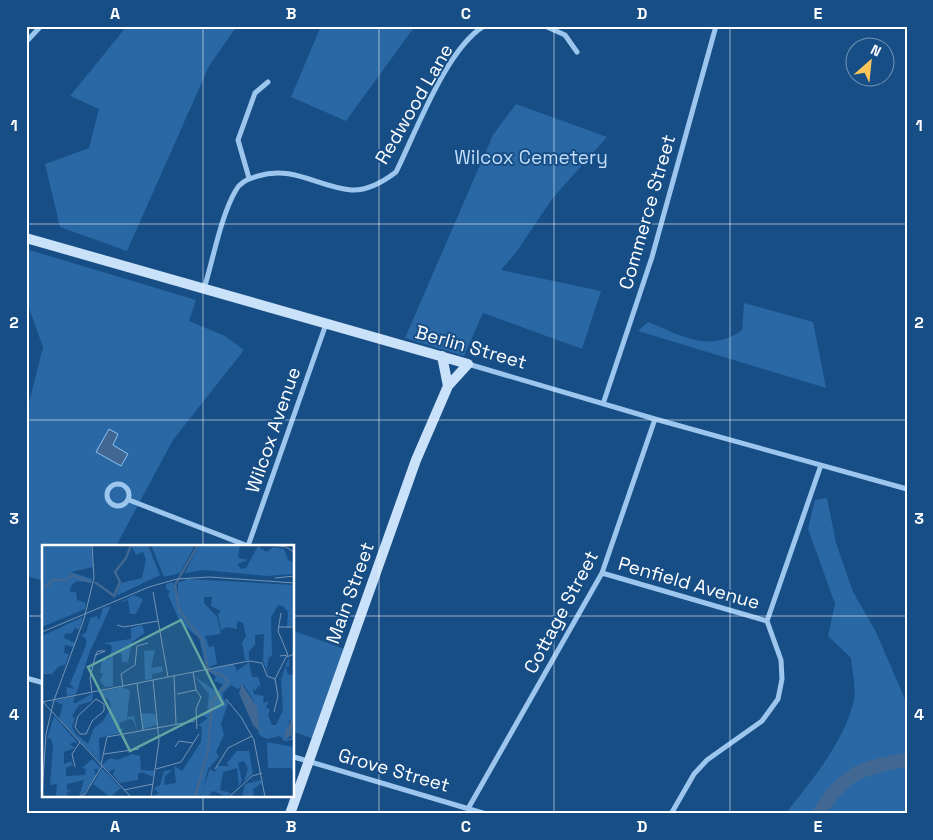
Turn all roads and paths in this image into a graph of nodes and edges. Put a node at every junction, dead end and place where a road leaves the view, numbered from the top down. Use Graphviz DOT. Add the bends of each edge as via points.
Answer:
graph roads {
  1 [pos="40,26"];
  2 [pos="484,26"];
  3 [pos="545,26"];
  4 [pos="716,26"];
  5 [pos="26,42"];
  6 [pos="577,52"];
  7 [pos="268,82"];
  8 [pos="249,178"];
  9 [pos="26,238"];
  10 [pos="204,289"];
  11 [pos="326,323"];
  12 [pos="442,356"];
  13 [pos="468,364"];
  14 [pos="448,386"];
  15 [pos="603,404"];
  16 [pos="654,419"];
  17 [pos="821,464"];
  18 [pos="907,488"];
  19 [pos="129,500"];
  20 [pos="245,545"];
  21 [pos="248,545"];
  22 [pos="602,573"];
  23 [pos="767,621"];
  24 [pos="26,678"];
  25 [pos="42,682"];
  26 [pos="295,757"];
  27 [pos="308,761"];
  28 [pos="470,807"];
  29 [pos="290,814"];
  30 [pos="486,814"];
  31 [pos="671,814"];
  1 -- 5 [label="street"];
  2 -- 8 [label="street, Redwood Lane" via="476,31 447,69 396,172 387,179 363,189 351,190 282,172"];
  3 -- 6 [label="street" via="565,35"];
  4 -- 15 [label="street, Commerce Street" via="652,257"];
  7 -- 8 [label="street" via="254,93 238,140"];
  8 -- 10 [label="street" via="237,188 230,202"];
  9 -- 10 [label="street, Berlin Street"];
  10 -- 11 [label="street, Berlin Street"];
  11 -- 12 [label="street, Berlin Street"];
  11 -- 21 [label="street, Wilcox Avenue"];
  12 -- 13 [label="street, Berlin Street"];
  12 -- 14 [label="street"];
  13 -- 14 [label="street, Main Street"];
  13 -- 15 [label="street, Berlin Street"];
  14 -- 27 [label="street, Main Street" via="416,460"];
  15 -- 16 [label="street, Berlin Street"];
  16 -- 17 [label="street, Berlin Street"];
  16 -- 22 [label="street, Cottage Street"];
  17 -- 18 [label="street, Berlin Street"];
  17 -- 23 [label="street"];
  19 -- 19 [label="street" via="130,493 123,485 116,484 108,491 109,501 114,506 124,505"];
  19 -- 20 [label="street"];
  22 -- 23 [label="street, Penfield Avenue"];
  22 -- 28 [label="street, Cottage Street"];
  23 -- 31 [label="street" via="781,660 778,698 762,721 707,760 694,774"];
  24 -- 25 [label="street"];
  26 -- 27 [label="street, Grove Street"];
  27 -- 28 [label="street, Grove Street"];
  27 -- 29 [label="street, Main Street"];
  28 -- 30 [label="street, Grove Street"];
}
